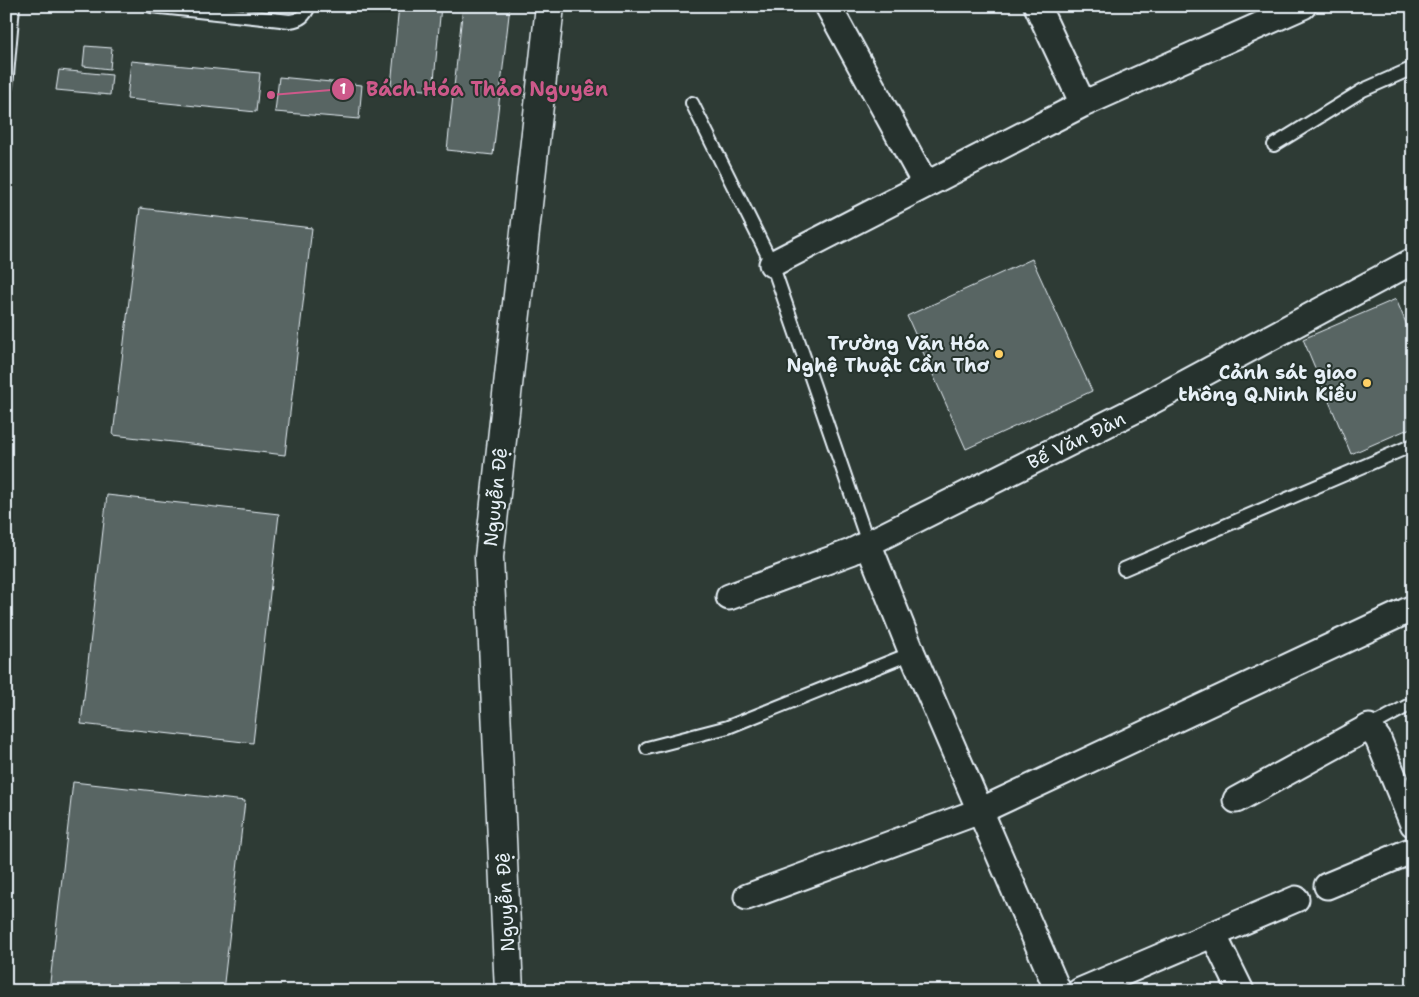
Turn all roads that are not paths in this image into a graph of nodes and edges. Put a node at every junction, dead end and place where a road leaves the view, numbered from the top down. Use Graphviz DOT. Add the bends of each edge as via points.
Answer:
graph roads {
  1 [pos="13,6"];
  2 [pos="151,6"];
  3 [pos="309,6"];
  4 [pos="550,6"];
  5 [pos="828,6"];
  6 [pos="1037,6"];
  7 [pos="1303,6"];
  8 [pos="1413,68"];
  9 [pos="6,87"];
  10 [pos="692,103"];
  11 [pos="1083,104"];
  12 [pos="1274,145"];
  13 [pos="926,185"];
  14 [pos="1413,261"];
  15 [pos="772,264"];
  16 [pos="1413,445"];
  17 [pos="868,543"];
  18 [pos="1124,569"];
  19 [pos="729,597"];
  20 [pos="1413,608"];
  21 [pos="912,653"];
  22 [pos="1413,703"];
  23 [pos="1369,727"];
  24 [pos="647,748"];
  25 [pos="1236,800"];
  26 [pos="980,811"];
  27 [pos="1413,824"];
  28 [pos="1413,850"];
  29 [pos="1327,886"];
  30 [pos="747,897"];
  31 [pos="1296,899"];
  32 [pos="1213,934"];
  33 [pos="509,991"];
  34 [pos="1058,991"];
  35 [pos="1080,991"];
  36 [pos="1241,991"];
  1 -- 9 [label="lane"];
  2 -- 3 [label="lane" via="290,21 299,20"];
  4 -- 33 [label="street, Nguyễn Đệ" via="488,557"];
  5 -- 13 [label="street"];
  6 -- 11 [label="street"];
  7 -- 11 [label="street"];
  8 -- 12 [label="lane" via="1363,90"];
  10 -- 15 [label="lane"];
  11 -- 13 [label="street"];
  13 -- 15 [label="street"];
  14 -- 17 [label="street, Bế Văn Đàn" via="1141,407"];
  15 -- 17 [label="lane"];
  16 -- 18 [label="lane"];
  17 -- 19 [label="street, Bế Văn Đàn" via="852,552"];
  17 -- 21 [label="street"];
  20 -- 26 [label="street"];
  21 -- 24 [label="lane" via="728,727"];
  21 -- 26 [label="street"];
  22 -- 23 [label="lane"];
  23 -- 25 [label="street"];
  23 -- 27 [label="street" via="1378,739"];
  26 -- 30 [label="street"];
  26 -- 34 [label="street"];
  28 -- 29 [label="street"];
  31 -- 32 [label="street"];
  32 -- 35 [label="street"];
  32 -- 36 [label="street"];
}
